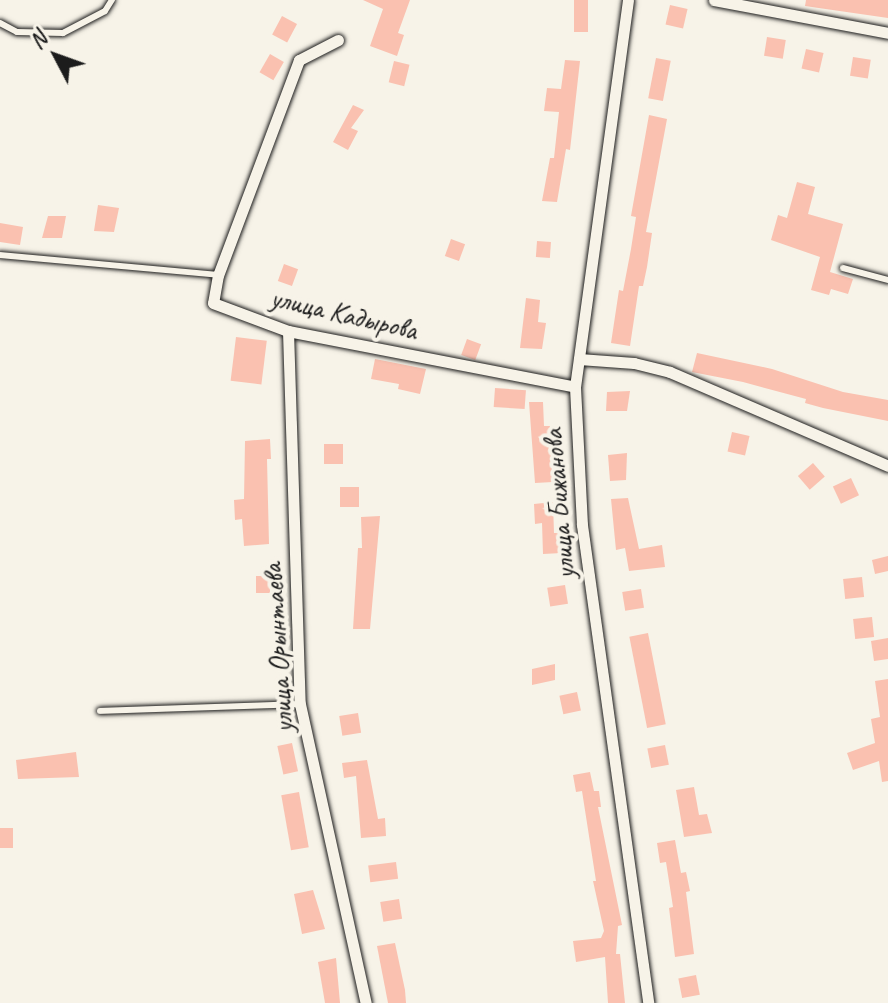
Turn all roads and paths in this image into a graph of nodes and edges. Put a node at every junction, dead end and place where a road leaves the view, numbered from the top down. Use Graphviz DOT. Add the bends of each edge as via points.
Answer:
graph roads {
  1 [pos="112,0"];
  2 [pos="628,0"];
  3 [pos="714,0"];
  4 [pos="0,23"];
  5 [pos="888,33"];
  6 [pos="338,40"];
  7 [pos="0,255"];
  8 [pos="843,268"];
  9 [pos="218,275"];
  10 [pos="888,280"];
  11 [pos="288,331"];
  12 [pos="579,359"];
  13 [pos="575,387"];
  14 [pos="888,466"];
  15 [pos="300,704"];
  16 [pos="100,711"];
  17 [pos="366,1003"];
  18 [pos="648,1003"];
  1 -- 4 [label="lane" via="105,11 63,33 17,32"];
  2 -- 12 [label="street, улица Бижанова"];
  3 -- 5 [label="street"];
  6 -- 9 [label="street" via="299,60"];
  7 -- 9 [label="lane"];
  8 -- 10 [label="lane"];
  9 -- 11 [label="street, улица Кадырова" via="213,303"];
  11 -- 13 [label="street, улица Кадырова"];
  11 -- 15 [label="street, улица Орынтаева"];
  12 -- 13 [label="street, улица Бижанова"];
  12 -- 14 [label="street" via="670,372"];
  13 -- 18 [label="street, улица Бижанова" via="582,525"];
  15 -- 16 [label="lane"];
  15 -- 17 [label="street, улица Орынтаева"];
}
